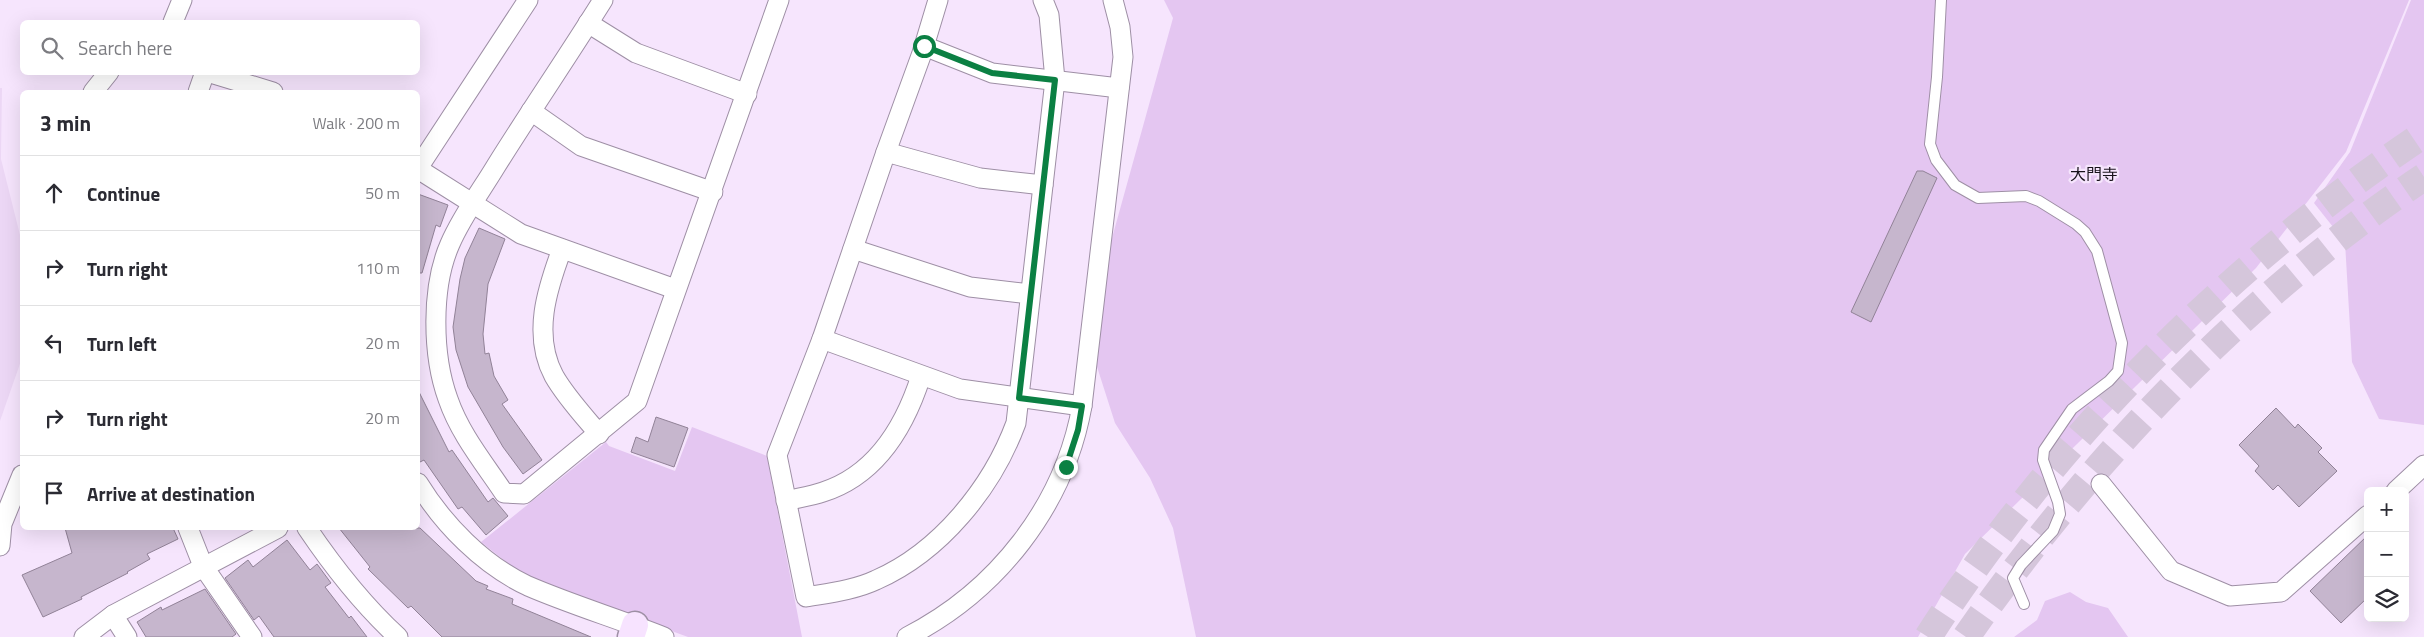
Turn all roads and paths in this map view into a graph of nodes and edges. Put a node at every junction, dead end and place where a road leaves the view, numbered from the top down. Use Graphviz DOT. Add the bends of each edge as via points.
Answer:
graph roads {
  1 [pos="182,0"];
  2 [pos="528,0"];
  3 [pos="603,0"];
  4 [pos="779,0"];
  5 [pos="938,0"];
  6 [pos="1043,0"];
  7 [pos="1113,0"];
  8 [pos="1940,0"];
  9 [pos="174,20"];
  10 [pos="588,23"];
  11 [pos="924,46"];
  12 [pos="106,75"];
  13 [pos="205,75"];
  14 [pos="216,75"];
  15 [pos="1055,80"];
  16 [pos="1120,88"];
  17 [pos="94,90"];
  18 [pos="199,90"];
  19 [pos="266,90"];
  20 [pos="747,94"];
  21 [pos="531,111"];
  22 [pos="886,152"];
  23 [pos="420,166"];
  24 [pos="420,170"];
  25 [pos="1043,184"];
  26 [pos="713,192"];
  27 [pos="473,203"];
  28 [pos="562,249"];
  29 [pos="853,249"];
  30 [pos="675,289"];
  31 [pos="1030,294"];
  32 [pos="822,339"];
  33 [pos="921,376"];
  34 [pos="1019,398"];
  35 [pos="1082,406"];
  36 [pos="599,434"];
  37 [pos="2424,466"];
  38 [pos="20,480"];
  39 [pos="2102,484"];
  40 [pos="420,486"];
  41 [pos="2400,487"];
  42 [pos="786,500"];
  43 [pos="2364,519"];
  44 [pos="189,530"];
  45 [pos="274,530"];
  46 [pos="308,530"];
  47 [pos="0,546"];
  48 [pos="203,566"];
  49 [pos="2024,604"];
  50 [pos="113,615"];
  51 [pos="633,631"];
  52 [pos="84,637"];
  53 [pos="127,637"];
  54 [pos="252,637"];
  55 [pos="398,637"];
  56 [pos="664,637"];
  57 [pos="907,637"];
  1 -- 9 [label="street"];
  2 -- 23 [label="street"];
  3 -- 10 [label="street"];
  4 -- 20 [label="street"];
  5 -- 11 [label="street"];
  6 -- 15 [label="street" via="1050,15"];
  7 -- 16 [label="street" via="1123,57"];
  8 -- 49 [label="lane" via="1930,144 1936,160 1955,184 1978,198 2026,196 2080,228 2097,251 2122,343 2118,371 2072,409 2044,450 2043,460 2060,514 2053,531 2013,578"];
  10 -- 20 [label="street" via="636,53"];
  10 -- 21 [label="street"];
  11 -- 15 [label="street" via="992,73"];
  11 -- 22 [label="street"];
  12 -- 17 [label="street"];
  13 -- 18 [label="street"];
  14 -- 19 [label="street"];
  15 -- 16 [label="street"];
  15 -- 25 [label="street"];
  16 -- 35 [label="street"];
  20 -- 26 [label="street"];
  21 -- 26 [label="street" via="581,146"];
  21 -- 27 [label="street"];
  22 -- 25 [label="street" via="980,178"];
  22 -- 29 [label="street"];
  24 -- 27 [label="street"];
  25 -- 31 [label="street"];
  26 -- 30 [label="street"];
  27 -- 28 [label="street" via="521,234"];
  27 -- 36 [label="street" via="450,245 439,285 435,326 438,361 448,399 462,431 504,493 524,494"];
  28 -- 30 [label="street"];
  28 -- 36 [label="street" via="549,282 543,314 544,347 553,374"];
  29 -- 31 [label="street" via="970,286"];
  29 -- 32 [label="street"];
  30 -- 36 [label="street" via="637,401"];
  31 -- 34 [label="street"];
  32 -- 33 [label="street"];
  32 -- 42 [label="street" via="777,455"];
  33 -- 34 [label="street" via="960,389"];
  33 -- 42 [label="street" via="913,403 899,430 878,456 853,478 824,492"];
  34 -- 35 [label="street"];
  34 -- 42 [label="street" via="1016,424 1006,451 990,477 940,537 906,564 876,581 806,597"];
  35 -- 57 [label="street" via="1066,467 1032,527 986,582 960,605"];
  37 -- 41 [label="street"];
  38 -- 47 [label="street" via="2,524"];
  39 -- 43 [label="street" via="2171,571 2230,596 2281,592"];
  40 -- 51 [label="street" via="461,538 489,561 527,585"];
  44 -- 48 [label="street"];
  45 -- 48 [label="street"];
  46 -- 55 [label="street" via="370,611"];
  48 -- 50 [label="street"];
  48 -- 54 [label="street"];
  50 -- 52 [label="street"];
  50 -- 53 [label="street"];
  51 -- 56 [label="street"];
}
